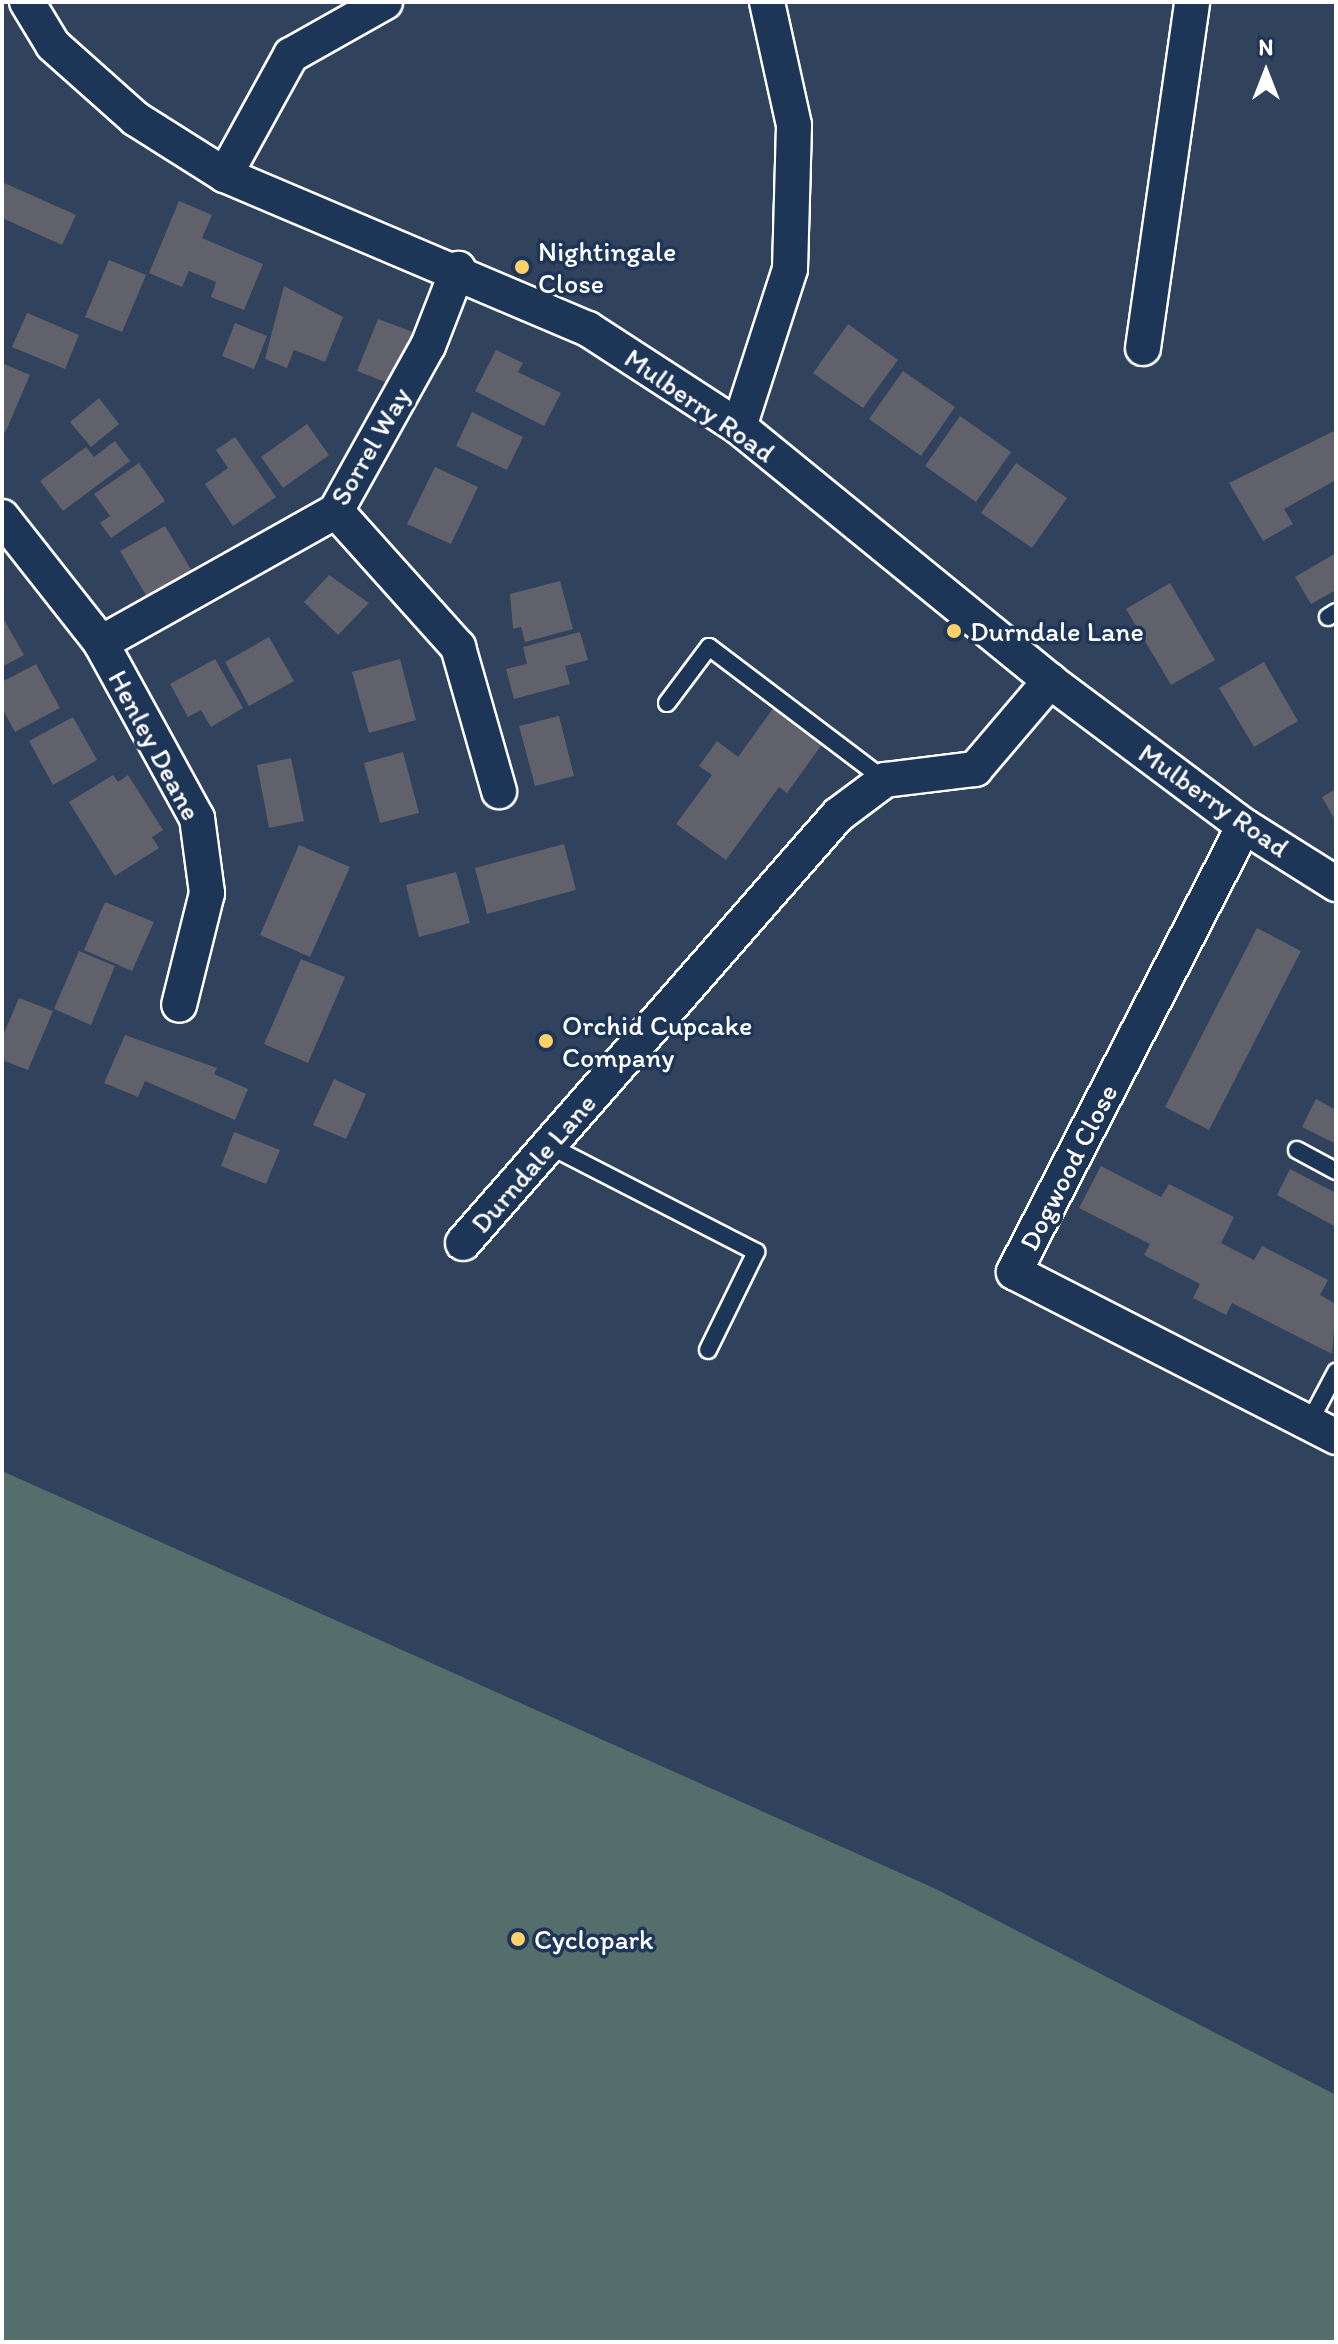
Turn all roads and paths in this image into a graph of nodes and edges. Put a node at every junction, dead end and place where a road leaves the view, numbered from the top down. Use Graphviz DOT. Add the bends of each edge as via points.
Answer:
graph roads {
  1 [pos="27,2"];
  2 [pos="385,2"];
  3 [pos="767,2"];
  4 [pos="1192,2"];
  5 [pos="225,175"];
  6 [pos="458,269"];
  7 [pos="1143,348"];
  8 [pos="739,427"];
  9 [pos="336,511"];
  10 [pos="3,520"];
  11 [pos="101,643"];
  12 [pos="1050,681"];
  13 [pos="667,703"];
  14 [pos="885,780"];
  15 [pos="499,791"];
  16 [pos="1244,826"];
  17 [pos="1336,884"];
  18 [pos="179,1005"];
  19 [pos="548,1145"];
  20 [pos="1297,1150"];
  21 [pos="1336,1171"];
  22 [pos="463,1243"];
  23 [pos="708,1350"];
  24 [pos="1336,1372"];
  25 [pos="1322,1430"];
  1 -- 5 [label="street, Mulberry Road" via="53,45 136,119"];
  2 -- 5 [label="street" via="291,55"];
  3 -- 8 [label="street" via="794,125 790,269"];
  4 -- 7 [label="street" via="1154,230"];
  5 -- 6 [label="street, Mulberry Road"];
  6 -- 8 [label="street, Mulberry Road" via="588,329"];
  6 -- 9 [label="street, Sorrel Way" via="428,346"];
  8 -- 12 [label="street, Mulberry Road"];
  9 -- 11 [label="street, Sorrel Way"];
  9 -- 15 [label="street" via="458,647"];
  10 -- 11 [label="street, Henley Deane"];
  11 -- 18 [label="street, Henley Deane" via="186,791 203,843 207,893"];
  12 -- 14 [label="street, Durndale Lane" via="975,769"];
  12 -- 16 [label="street, Mulberry Road"];
  13 -- 14 [label="lane" via="709,647"];
  14 -- 19 [label="street, Durndale Lane" via="838,815"];
  16 -- 17 [label="street, Mulberry Road"];
  16 -- 25 [label="street, Dogwood Close" via="1014,1272"];
  19 -- 22 [label="street, Durndale Lane"];
  19 -- 23 [label="lane" via="756,1252"];
  20 -- 21 [label="lane"];
  24 -- 25 [label="lane"];
}
